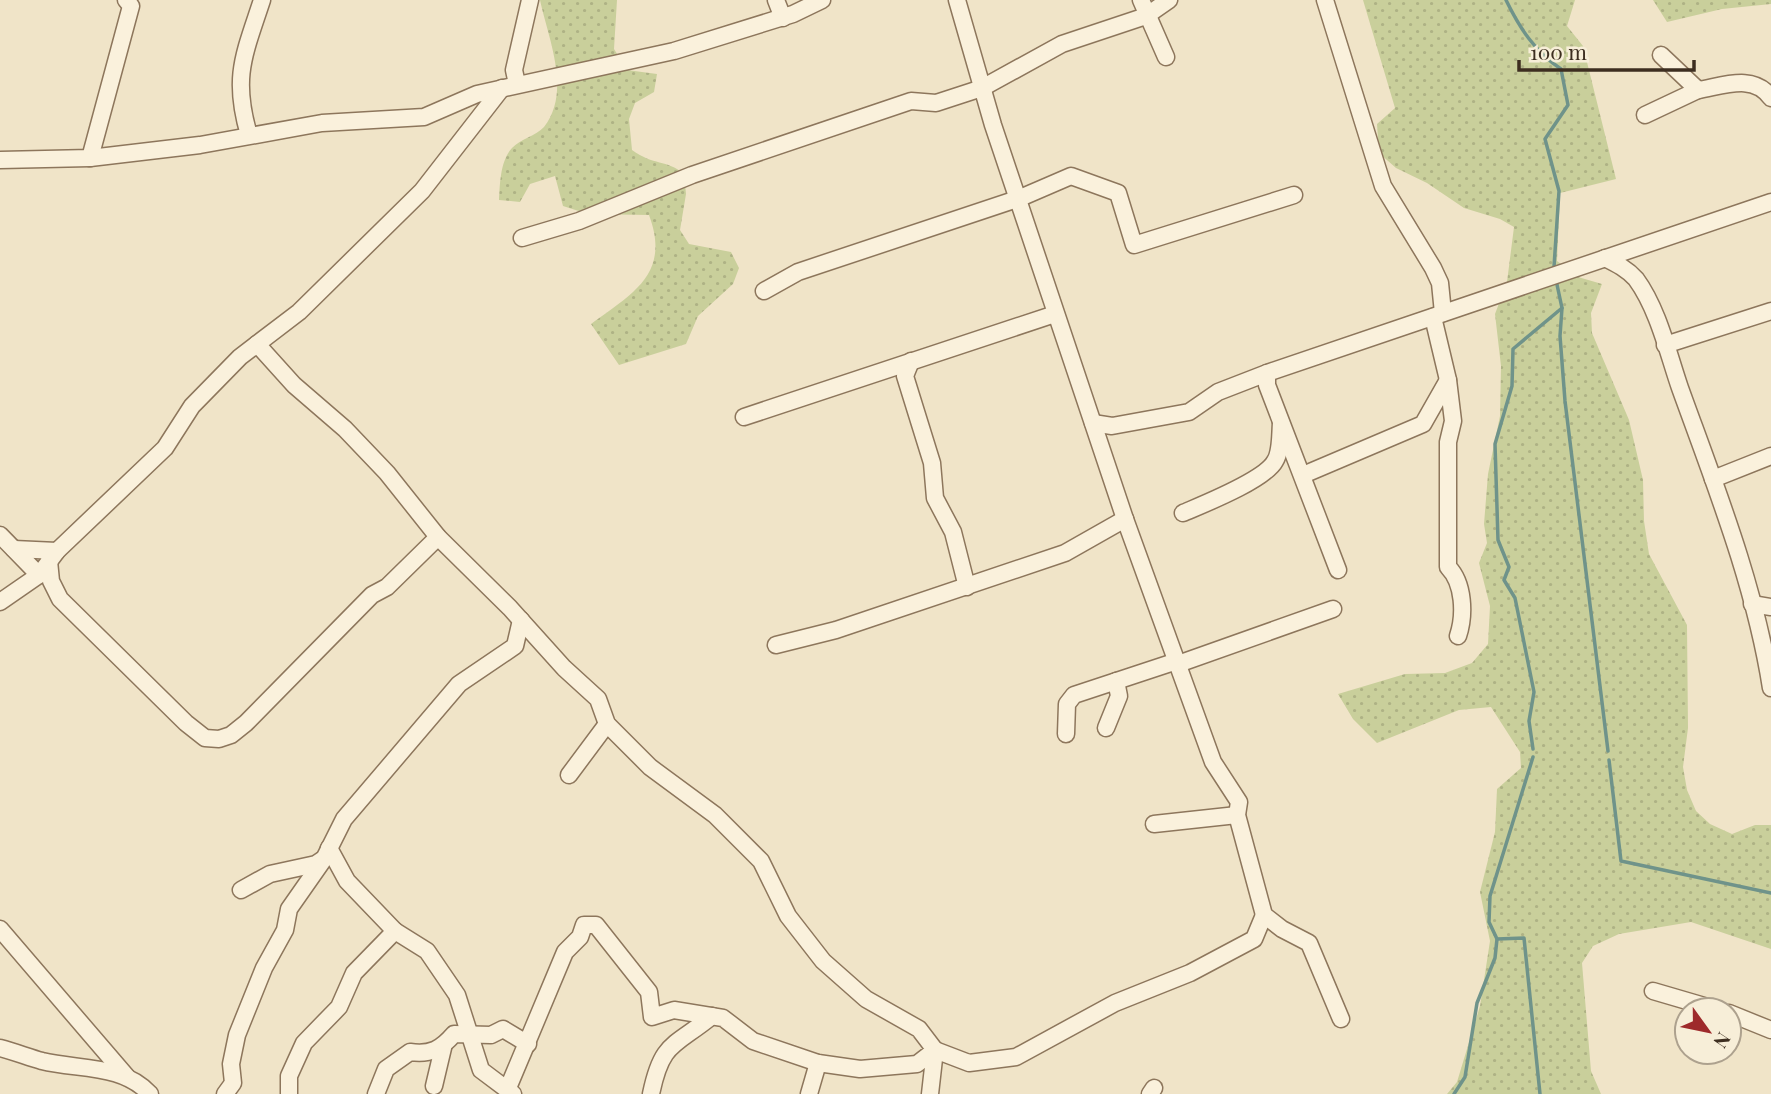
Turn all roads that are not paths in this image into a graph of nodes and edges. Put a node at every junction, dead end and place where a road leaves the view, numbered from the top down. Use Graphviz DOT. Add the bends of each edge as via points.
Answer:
graph roads {
  1 [pos="126,0"];
  2 [pos="262,0"];
  3 [pos="530,0"];
  4 [pos="776,0"];
  5 [pos="822,0"];
  6 [pos="957,0"];
  7 [pos="1169,0"];
  8 [pos="1325,0"];
  9 [pos="1143,8"];
  10 [pos="783,18"];
  11 [pos="1661,55"];
  12 [pos="1166,57"];
  13 [pos="509,86"];
  14 [pos="982,88"];
  15 [pos="1698,90"];
  16 [pos="1771,98"];
  17 [pos="1645,116"];
  18 [pos="249,135"];
  19 [pos="90,158"];
  20 [pos="0,160"];
  21 [pos="1294,195"];
  22 [pos="1020,198"];
  23 [pos="1771,202"];
  24 [pos="522,238"];
  25 [pos="1605,258"];
  26 [pos="764,291"];
  27 [pos="1771,311"];
  28 [pos="1055,314"];
  29 [pos="1438,315"];
  30 [pos="257,344"];
  31 [pos="1665,345"];
  32 [pos="911,361"];
  33 [pos="1267,373"];
  34 [pos="1448,380"];
  35 [pos="744,417"];
  36 [pos="1281,420"];
  37 [pos="1093,423"];
  38 [pos="1771,456"];
  39 [pos="1303,475"];
  40 [pos="1713,479"];
  41 [pos="1184,513"];
  42 [pos="1125,519"];
  43 [pos="0,534"];
  44 [pos="438,537"];
  45 [pos="14,549"];
  46 [pos="53,556"];
  47 [pos="1338,570"];
  48 [pos="39,575"];
  49 [pos="967,587"];
  50 [pos="0,602"];
  51 [pos="1752,604"];
  52 [pos="1771,607"];
  53 [pos="1333,609"];
  54 [pos="521,620"];
  55 [pos="1458,636"];
  56 [pos="544,645"];
  57 [pos="776,645"];
  58 [pos="515,646"];
  59 [pos="1178,662"];
  60 [pos="1116,681"];
  61 [pos="1771,688"];
  62 [pos="607,724"];
  63 [pos="1106,729"];
  64 [pos="1066,734"];
  65 [pos="569,775"];
  66 [pos="1237,814"];
  67 [pos="1154,824"];
  68 [pos="327,853"];
  69 [pos="241,890"];
  70 [pos="1264,915"];
  71 [pos="0,929"];
  72 [pos="395,931"];
  73 [pos="1653,991"];
  74 [pos="1673,997"];
  75 [pos="712,1016"];
  76 [pos="1341,1019"];
  77 [pos="1743,1019"];
  78 [pos="1771,1030"];
  79 [pos="468,1032"];
  80 [pos="528,1044"];
  81 [pos="0,1048"];
  82 [pos="443,1048"];
  83 [pos="935,1049"];
  84 [pos="818,1063"];
  85 [pos="127,1077"];
  86 [pos="434,1086"];
  87 [pos="511,1091"];
  88 [pos="150,1094"];
  89 [pos="225,1094"];
  90 [pos="289,1094"];
  91 [pos="376,1094"];
  92 [pos="651,1094"];
  93 [pos="809,1094"];
  94 [pos="930,1094"];
  1 -- 19 [label="street" via="131,6"];
  2 -- 18 [label="street" via="241,68 239,101"];
  3 -- 13 [label="street"];
  4 -- 10 [label="street"];
  5 -- 10 [label="street"];
  6 -- 14 [label="street"];
  7 -- 9 [label="street"];
  8 -- 29 [label="street" via="1383,186 1440,283"];
  9 -- 12 [label="street"];
  9 -- 14 [label="street" via="1062,44"];
  10 -- 13 [label="street" via="674,51"];
  11 -- 15 [label="street"];
  13 -- 18 [label="street" via="424,117 322,123"];
  13 -- 30 [label="street" via="422,191 299,312"];
  14 -- 22 [label="street"];
  14 -- 24 [label="street" via="936,103 911,101"];
  15 -- 16 [label="street" via="1749,82 1765,89"];
  15 -- 17 [label="street"];
  18 -- 19 [label="street"];
  19 -- 20 [label="street"];
  21 -- 22 [label="street" via="1134,245 1118,193 1071,176"];
  22 -- 26 [label="street" via="798,272"];
  22 -- 28 [label="street"];
  23 -- 25 [label="street"];
  25 -- 29 [label="street"];
  25 -- 31 [label="street" via="1636,280"];
  27 -- 31 [label="street"];
  28 -- 32 [label="street"];
  28 -- 37 [label="street"];
  29 -- 33 [label="street"];
  29 -- 34 [label="street"];
  30 -- 44 [label="street" via="379,464"];
  30 -- 46 [label="street" via="192,406 165,448"];
  31 -- 40 [label="street"];
  32 -- 35 [label="street"];
  32 -- 49 [label="street" via="905,376 932,463 935,498 953,532"];
  33 -- 36 [label="street"];
  33 -- 37 [label="street" via="1218,392 1189,412 1112,426"];
  34 -- 39 [label="street" via="1423,424"];
  34 -- 55 [label="street" via="1453,421 1448,442 1448,566 1456,575 1464,619"];
  36 -- 39 [label="street"];
  36 -- 41 [label="street" via="1277,460 1269,468"];
  37 -- 42 [label="street"];
  38 -- 40 [label="street"];
  39 -- 47 [label="street"];
  40 -- 51 [label="street"];
  42 -- 49 [label="street" via="1065,553"];
  42 -- 59 [label="street"];
  43 -- 45 [label="street"];
  44 -- 46 [label="street" via="387,587 372,595 246,723 219,739 205,738 186,723 60,599 51,582"];
  44 -- 54 [label="street"];
  45 -- 46 [label="street"];
  45 -- 48 [label="street"];
  46 -- 48 [label="street"];
  48 -- 50 [label="street"];
  49 -- 57 [label="street"];
  51 -- 52 [label="street"];
  51 -- 61 [label="street"];
  53 -- 59 [label="street"];
  54 -- 56 [label="street"];
  54 -- 58 [label="street"];
  56 -- 58 [label="street"];
  56 -- 62 [label="street" via="598,699"];
  58 -- 68 [label="street" via="459,684 344,819"];
  59 -- 60 [label="street"];
  59 -- 66 [label="street" via="1213,762 1239,802"];
  60 -- 63 [label="street" via="1119,696"];
  60 -- 64 [label="street" via="1074,695 1067,704"];
  62 -- 65 [label="street"];
  62 -- 83 [label="street" via="650,767 715,815 761,861 788,916 823,961 866,999 919,1029"];
  66 -- 67 [label="street"];
  66 -- 70 [label="street"];
  68 -- 69 [label="street" via="316,864 270,874"];
  68 -- 72 [label="street"];
  68 -- 89 [label="street" via="289,909 285,930 264,968 237,1035 231,1063 233,1083"];
  70 -- 76 [label="street" via="1309,943"];
  70 -- 83 [label="street" via="1254,939 1190,973 1115,1003 1016,1057 969,1063"];
  71 -- 85 [label="street"];
  72 -- 79 [label="street" via="427,951 457,995"];
  72 -- 90 [label="street" via="354,973 339,1007 304,1043 289,1076"];
  73 -- 74 [label="street"];
  75 -- 80 [label="street" via="674,1010 652,1017 649,992 596,925 584,925 580,937 565,952"];
  75 -- 84 [label="street" via="723,1018 753,1041"];
  75 -- 92 [label="street" via="672,1042 657,1067"];
  77 -- 78 [label="street"];
  79 -- 80 [label="street" via="491,1035 503,1029"];
  79 -- 82 [label="street" via="454,1034"];
  79 -- 87 [label="street" via="481,1070"];
  80 -- 87 [label="street"];
  81 -- 85 [label="street"];
  82 -- 86 [label="street"];
  82 -- 91 [label="street" via="425,1054 410,1052 386,1069"];
  83 -- 84 [label="street" via="917,1064 860,1069"];
  83 -- 94 [label="street"];
  84 -- 93 [label="street"];
  85 -- 88 [label="street"];
}
